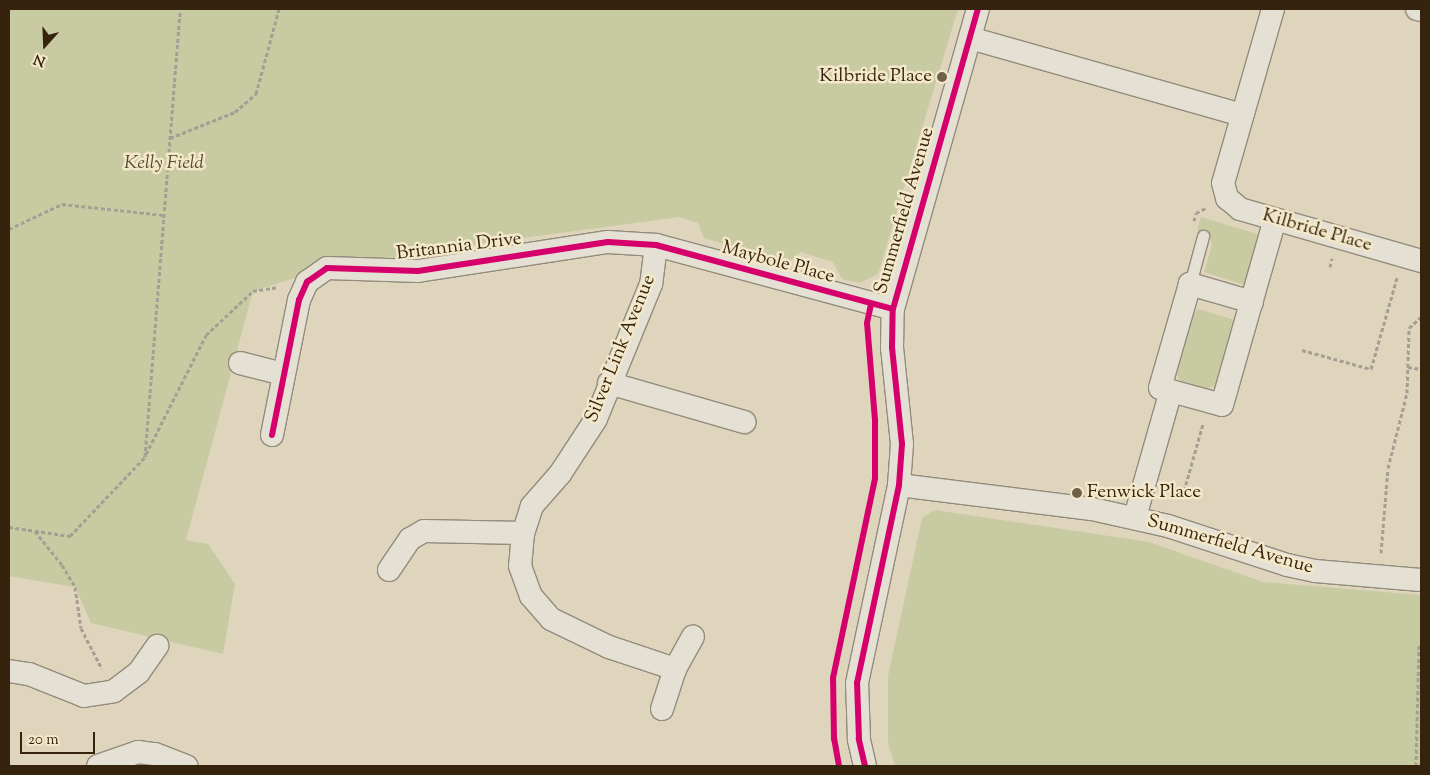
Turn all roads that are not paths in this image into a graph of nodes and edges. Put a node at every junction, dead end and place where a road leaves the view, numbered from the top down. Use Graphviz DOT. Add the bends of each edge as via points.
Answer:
graph roads {
  1 [pos="978,9"];
  2 [pos="1274,9"];
  3 [pos="1417,9"];
  4 [pos="1421,10"];
  5 [pos="970,38"];
  6 [pos="1242,115"];
  7 [pos="1276,219"];
  8 [pos="1203,236"];
  9 [pos="656,245"];
  10 [pos="1412,258"];
  11 [pos="1190,284"];
  12 [pos="1252,302"];
  13 [pos="893,309"];
  14 [pos="240,364"];
  15 [pos="283,374"];
  16 [pos="609,383"];
  17 [pos="1171,391"];
  18 [pos="744,422"];
  19 [pos="272,435"];
  20 [pos="900,486"];
  21 [pos="1135,517"];
  22 [pos="523,533"];
  23 [pos="389,570"];
  24 [pos="1421,580"];
  25 [pos="693,636"];
  26 [pos="157,646"];
  27 [pos="675,669"];
  28 [pos="9,671"];
  29 [pos="662,709"];
  30 [pos="98,766"];
  31 [pos="187,766"];
  32 [pos="865,766"];
  1 -- 5 [label="street, Summerfield Avenue"];
  2 -- 6 [label="street, Kilbride Place"];
  3 -- 4 [label="street"];
  5 -- 6 [label="street"];
  5 -- 13 [label="street, Summerfield Avenue"];
  6 -- 7 [label="street, Kilbride Place" via="1223,183 1226,198 1240,209"];
  7 -- 10 [label="street, Kilbride Place"];
  7 -- 12 [label="street"];
  8 -- 11 [label="lane"];
  9 -- 13 [label="street, Maybole Place"];
  9 -- 15 [label="street, Britannia Drive" via="608,242 418,271 328,268 307,282 299,300"];
  9 -- 16 [label="street, Silver Link Avenue" via="651,284"];
  11 -- 12 [label="street"];
  11 -- 17 [label="street" via="1160,388"];
  12 -- 17 [label="street" via="1222,406"];
  13 -- 20 [label="street, Summerfield Avenue" via="892,348 902,444"];
  14 -- 15 [label="street"];
  15 -- 19 [label="street"];
  16 -- 18 [label="street"];
  16 -- 22 [label="street, Silver Link Avenue" via="596,419 560,474 532,506"];
  17 -- 21 [label="street"];
  20 -- 21 [label="street, Summerfield Avenue"];
  20 -- 32 [label="street" via="857,683 859,739"];
  21 -- 24 [label="street, Summerfield Avenue" via="1287,565"];
  22 -- 23 [label="street" via="424,531 410,539"];
  22 -- 27 [label="street, Silver Link Avenue" via="520,566 531,596 551,619 609,647"];
  25 -- 27 [label="street"];
  26 -- 28 [label="street" via="139,672 114,691 84,696 30,674"];
  27 -- 29 [label="street"];
  30 -- 31 [label="street" via="138,752 155,754"];
}
